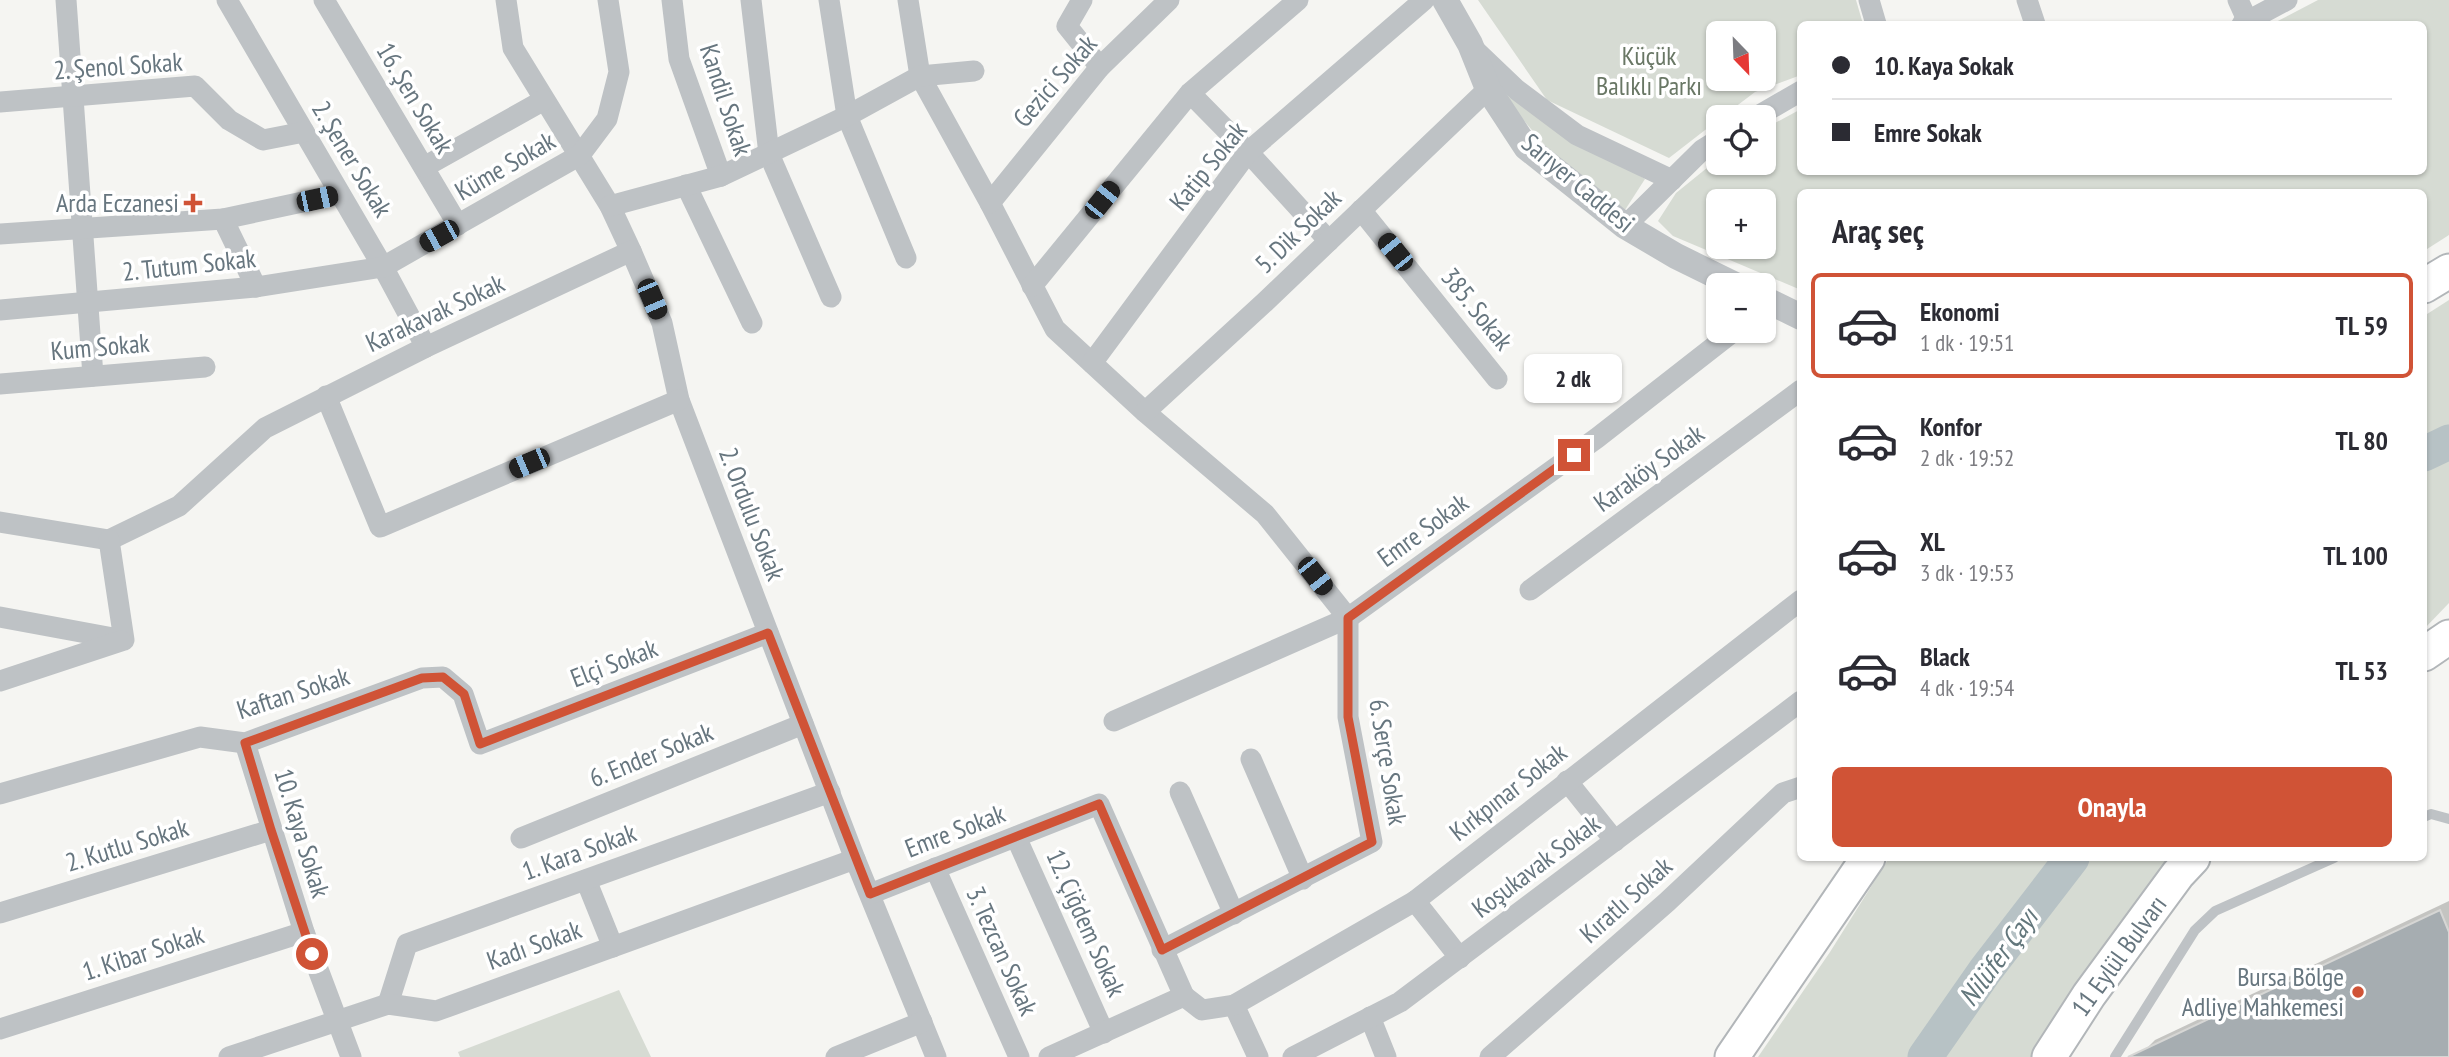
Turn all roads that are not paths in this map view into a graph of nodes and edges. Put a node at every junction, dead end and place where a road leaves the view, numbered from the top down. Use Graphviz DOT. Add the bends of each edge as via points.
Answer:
graph roads {
  1 [pos="66,0"];
  2 [pos="227,0"];
  3 [pos="324,0"];
  4 [pos="506,0"];
  5 [pos="608,0"];
  6 [pos="672,0"];
  7 [pos="751,0"];
  8 [pos="829,0"];
  9 [pos="908,0"];
  10 [pos="1082,0"];
  11 [pos="1169,0"];
  12 [pos="1298,0"];
  13 [pos="1424,0"];
  14 [pos="1445,0"];
  15 [pos="1869,0"];
  16 [pos="2027,0"];
  17 [pos="2238,0"];
  18 [pos="2287,0"];
  19 [pos="1875,21"];
  20 [pos="2034,21"];
  21 [pos="2244,21"];
  22 [pos="2249,21"];
  23 [pos="1470,44"];
  24 [pos="1100,67"];
  25 [pos="974,71"];
  26 [pos="920,76"];
  27 [pos="1488,89"];
  28 [pos="1190,93"];
  29 [pos="1797,94"];
  30 [pos="72,97"];
  31 [pos="544,100"];
  32 [pos="0,102"];
  33 [pos="1776,106"];
  34 [pos="847,116"];
  35 [pos="304,132"];
  36 [pos="1706,148"];
  37 [pos="1248,152"];
  38 [pos="769,154"];
  39 [pos="580,155"];
  40 [pos="424,167"];
  41 [pos="721,176"];
  42 [pos="1672,180"];
  43 [pos="686,185"];
  44 [pos="340,194"];
  45 [pos="990,203"];
  46 [pos="610,206"];
  47 [pos="1361,210"];
  48 [pos="223,219"];
  49 [pos="458,225"];
  50 [pos="1625,226"];
  51 [pos="82,230"];
  52 [pos="0,234"];
  53 [pos="1329,241"];
  54 [pos="631,251"];
  55 [pos="906,258"];
  56 [pos="383,267"];
  57 [pos="2449,271"];
  58 [pos="1711,273"];
  59 [pos="2427,284"];
  60 [pos="1032,286"];
  61 [pos="256,287"];
  62 [pos="831,298"];
  63 [pos="88,304"];
  64 [pos="1776,307"];
  65 [pos="0,310"];
  66 [pos="1797,315"];
  67 [pos="752,323"];
  68 [pos="1719,343"];
  69 [pos="426,347"];
  70 [pos="1092,363"];
  71 [pos="205,367"];
  72 [pos="93,376"];
  73 [pos="1497,379"];
  74 [pos="0,384"];
  75 [pos="1797,393"];
  76 [pos="326,396"];
  77 [pos="679,400"];
  78 [pos="1145,412"];
  79 [pos="0,522"];
  80 [pos="109,540"];
  81 [pos="1530,590"];
  82 [pos="1797,603"];
  83 [pos="0,617"];
  84 [pos="1348,618"];
  85 [pos="768,633"];
  86 [pos="2449,637"];
  87 [pos="124,640"];
  88 [pos="2427,652"];
  89 [pos="0,681"];
  90 [pos="1797,704"];
  91 [pos="1114,721"];
  92 [pos="803,724"];
  93 [pos="245,743"];
  94 [pos="480,744"];
  95 [pos="1251,759"];
  96 [pos="1567,782"];
  97 [pos="1797,788"];
  98 [pos="830,792"];
  99 [pos="1180,792"];
  100 [pos="0,794"];
  101 [pos="2427,816"];
  102 [pos="2449,819"];
  103 [pos="271,830"];
  104 [pos="1016,836"];
  105 [pos="521,838"];
  106 [pos="1615,841"];
  107 [pos="855,859"];
  108 [pos="1851,861"];
  109 [pos="1866,861"];
  110 [pos="2190,861"];
  111 [pos="2327,861"];
  112 [pos="935,868"];
  113 [pos="1303,879"];
  114 [pos="586,880"];
  115 [pos="870,894"];
  116 [pos="1415,901"];
  117 [pos="0,913"];
  118 [pos="1234,914"];
  119 [pos="1822,925"];
  120 [pos="304,932"];
  121 [pos="613,947"];
  122 [pos="1162,950"];
  123 [pos="1460,958"];
  124 [pos="1184,996"];
  125 [pos="388,1004"];
  126 [pos="1234,1005"];
  127 [pos="1370,1017"];
  128 [pos="337,1021"];
  129 [pos="922,1022"];
  130 [pos="0,1028"];
  131 [pos="1104,1032"];
  132 [pos="229,1057"];
  133 [pos="351,1057"];
  134 [pos="836,1057"];
  135 [pos="936,1057"];
  136 [pos="1019,1057"];
  137 [pos="1049,1057"];
  138 [pos="1258,1057"];
  139 [pos="1293,1057"];
  140 [pos="1386,1057"];
  141 [pos="1490,1057"];
  142 [pos="1732,1057"];
  143 [pos="2049,1057"];
  144 [pos="2115,1057"];
  1 -- 30 [label="street"];
  2 -- 35 [label="street, 2. Şener Sokak"];
  3 -- 40 [label="street, 16. Şen Sokak"];
  4 -- 31 [label="street, 2. Ordulu Sokak" via="513,48"];
  5 -- 39 [label="street" via="619,72 607,119"];
  6 -- 41 [label="street, Kandil Sokak" via="679,58"];
  7 -- 38 [label="street"];
  8 -- 34 [label="street"];
  9 -- 26 [label="street"];
  10 -- 24 [label="street" via="1067,26"];
  11 -- 24 [label="street, Gezici Sokak"];
  12 -- 28 [label="street"];
  13 -- 37 [label="street, Katip Sokak"];
  14 -- 23 [label="street, Sarıyer Caddesi"];
  15 -- 19 [label="street"];
  16 -- 20 [label="street"];
  17 -- 21 [label="street"];
  18 -- 22 [label="street"];
  23 -- 27 [label="street, Sarıyer Caddesi"];
  23 -- 42 [label="street" via="1517,90 1577,135"];
  24 -- 45 [label="street, Gezici Sokak"];
  25 -- 26 [label="street"];
  26 -- 34 [label="street"];
  26 -- 45 [label="street"];
  27 -- 47 [label="street, 5. Dik Sokak"];
  27 -- 50 [label="street, Sarıyer Caddesi" via="1526,147"];
  28 -- 37 [label="street"];
  28 -- 60 [label="street"];
  29 -- 33 [label="street"];
  30 -- 32 [label="street, 2. Şenol Sokak"];
  30 -- 35 [label="street, 2. Şenol Sokak" via="195,86 229,120 262,140"];
  30 -- 51 [label="street"];
  31 -- 39 [label="street, 2. Ordulu Sokak"];
  31 -- 40 [label="street"];
  34 -- 38 [label="street"];
  34 -- 55 [label="street"];
  35 -- 44 [label="street, 2. Şener Sokak"];
  36 -- 42 [label="street"];
  37 -- 53 [label="street"];
  37 -- 70 [label="street, Katip Sokak"];
  38 -- 41 [label="street"];
  38 -- 62 [label="street"];
  39 -- 46 [label="street, 2. Ordulu Sokak"];
  39 -- 49 [label="street, Küme Sokak"];
  40 -- 49 [label="street, 16. Şen Sokak"];
  41 -- 43 [label="street"];
  42 -- 50 [label="street"];
  43 -- 46 [label="street"];
  43 -- 67 [label="street"];
  44 -- 48 [label="street"];
  44 -- 56 [label="street, 2. Şener Sokak"];
  45 -- 60 [label="street"];
  46 -- 54 [label="street, 2. Ordulu Sokak"];
  47 -- 53 [label="street, 5. Dik Sokak"];
  47 -- 73 [label="street, 385. Sokak"];
  48 -- 51 [label="street"];
  48 -- 61 [label="street"];
  49 -- 56 [label="street, Küme Sokak"];
  50 -- 58 [label="street, Sarıyer Caddesi"];
  51 -- 52 [label="street"];
  51 -- 63 [label="street"];
  53 -- 78 [label="street, 5. Dik Sokak"];
  54 -- 69 [label="street, Karakavak Sokak"];
  54 -- 77 [label="street, 2. Ordulu Sokak" via="662,323"];
  56 -- 61 [label="street, 2. Tutum Sokak"];
  56 -- 69 [label="street, 2. Şener Sokak"];
  57 -- 59 [label="main road"];
  60 -- 70 [label="street" via="1055,329"];
  61 -- 63 [label="street, 2. Tutum Sokak"];
  63 -- 65 [label="street, 2. Tutum Sokak"];
  63 -- 72 [label="street"];
  64 -- 66 [label="street"];
  68 -- 84 [label="street, Emre Sokak" via="1597,438"];
  69 -- 76 [label="street, Karakavak Sokak"];
  70 -- 78 [label="street"];
  71 -- 72 [label="street, Kum Sokak"];
  72 -- 74 [label="street, Kum Sokak"];
  75 -- 81 [label="street, Karaköy Sokak"];
  76 -- 77 [label="street" via="380,527"];
  76 -- 80 [label="street, Karakavak Sokak" via="265,428 178,506"];
  77 -- 85 [label="street, 2. Ordulu Sokak"];
  78 -- 84 [label="street" via="1265,514"];
  79 -- 80 [label="street"];
  80 -- 87 [label="street"];
  82 -- 96 [label="street, Kırkpınar Sokak"];
  83 -- 87 [label="street"];
  84 -- 91 [label="street, Emre Sokak"];
  84 -- 113 [label="street, 6. Serçe Sokak" via="1348,717 1372,842"];
  85 -- 92 [label="street, 2. Ordulu Sokak"];
  85 -- 94 [label="street, Elçi Sokak"];
  86 -- 88 [label="main road"];
  87 -- 89 [label="street"];
  90 -- 106 [label="street, Koşukavak Sokak"];
  92 -- 98 [label="street, 2. Ordulu Sokak"];
  92 -- 105 [label="street, 6. Ender Sokak"];
  93 -- 94 [label="street, Kaftan Sokak" via="422,678 443,677 464,694"];
  93 -- 100 [label="street, Kaftan Sokak" via="200,737"];
  93 -- 103 [label="street, 10. Kaya Sokak"];
  95 -- 113 [label="street"];
  96 -- 106 [label="street"];
  96 -- 116 [label="street, Kırkpınar Sokak"];
  97 -- 141 [label="street, Kıratlı Sokak" via="1783,793"];
  98 -- 107 [label="street, 2. Ordulu Sokak"];
  98 -- 114 [label="street, 1. Kara Sokak"];
  99 -- 118 [label="street"];
  101 -- 102 [label="lane"];
  103 -- 117 [label="street, 2. Kutlu Sokak"];
  103 -- 120 [label="street, 10. Kaya Sokak"];
  104 -- 112 [label="street, Emre Sokak"];
  104 -- 122 [label="street, Emre Sokak" via="1099,804"];
  104 -- 131 [label="street, 12. Çiğdem Sokak"];
  106 -- 123 [label="street, Koşukavak Sokak"];
  107 -- 115 [label="street, 2. Ordulu Sokak"];
  107 -- 121 [label="street, Kadı Sokak"];
  108 -- 119 [label="street"];
  109 -- 119 [label="main road"];
  110 -- 143 [label="main road, 11 Eylül Bulvarı" via="2089,995"];
  111 -- 144 [label="lane" via="2215,911 2195,930"];
  112 -- 115 [label="street, Emre Sokak"];
  112 -- 136 [label="street, 3. Tezcan Sokak"];
  113 -- 118 [label="street, 6. Serçe Sokak"];
  114 -- 121 [label="street"];
  114 -- 125 [label="street, 1. Kara Sokak" via="407,944"];
  115 -- 129 [label="street, 2. Ordulu Sokak"];
  116 -- 123 [label="street"];
  116 -- 126 [label="street, Kırkpınar Sokak"];
  118 -- 122 [label="street, 6. Serçe Sokak"];
  119 -- 142 [label="main road"];
  120 -- 128 [label="street, 10. Kaya Sokak"];
  120 -- 130 [label="street, 1. Kibar Sokak"];
  121 -- 125 [label="street, Kadı Sokak" via="436,1011"];
  122 -- 124 [label="street"];
  123 -- 127 [label="street, Koşukavak Sokak"];
  124 -- 126 [label="street, Kırkpınar Sokak" via="1202,1010"];
  124 -- 131 [label="street"];
  125 -- 128 [label="street, Kadı Sokak"];
  126 -- 138 [label="street"];
  127 -- 139 [label="street, Koşukavak Sokak"];
  127 -- 140 [label="street"];
  128 -- 132 [label="street, Kadı Sokak"];
  128 -- 133 [label="street, 10. Kaya Sokak"];
  129 -- 134 [label="street"];
  129 -- 135 [label="street, 2. Ordulu Sokak"];
  131 -- 137 [label="street"];
}
